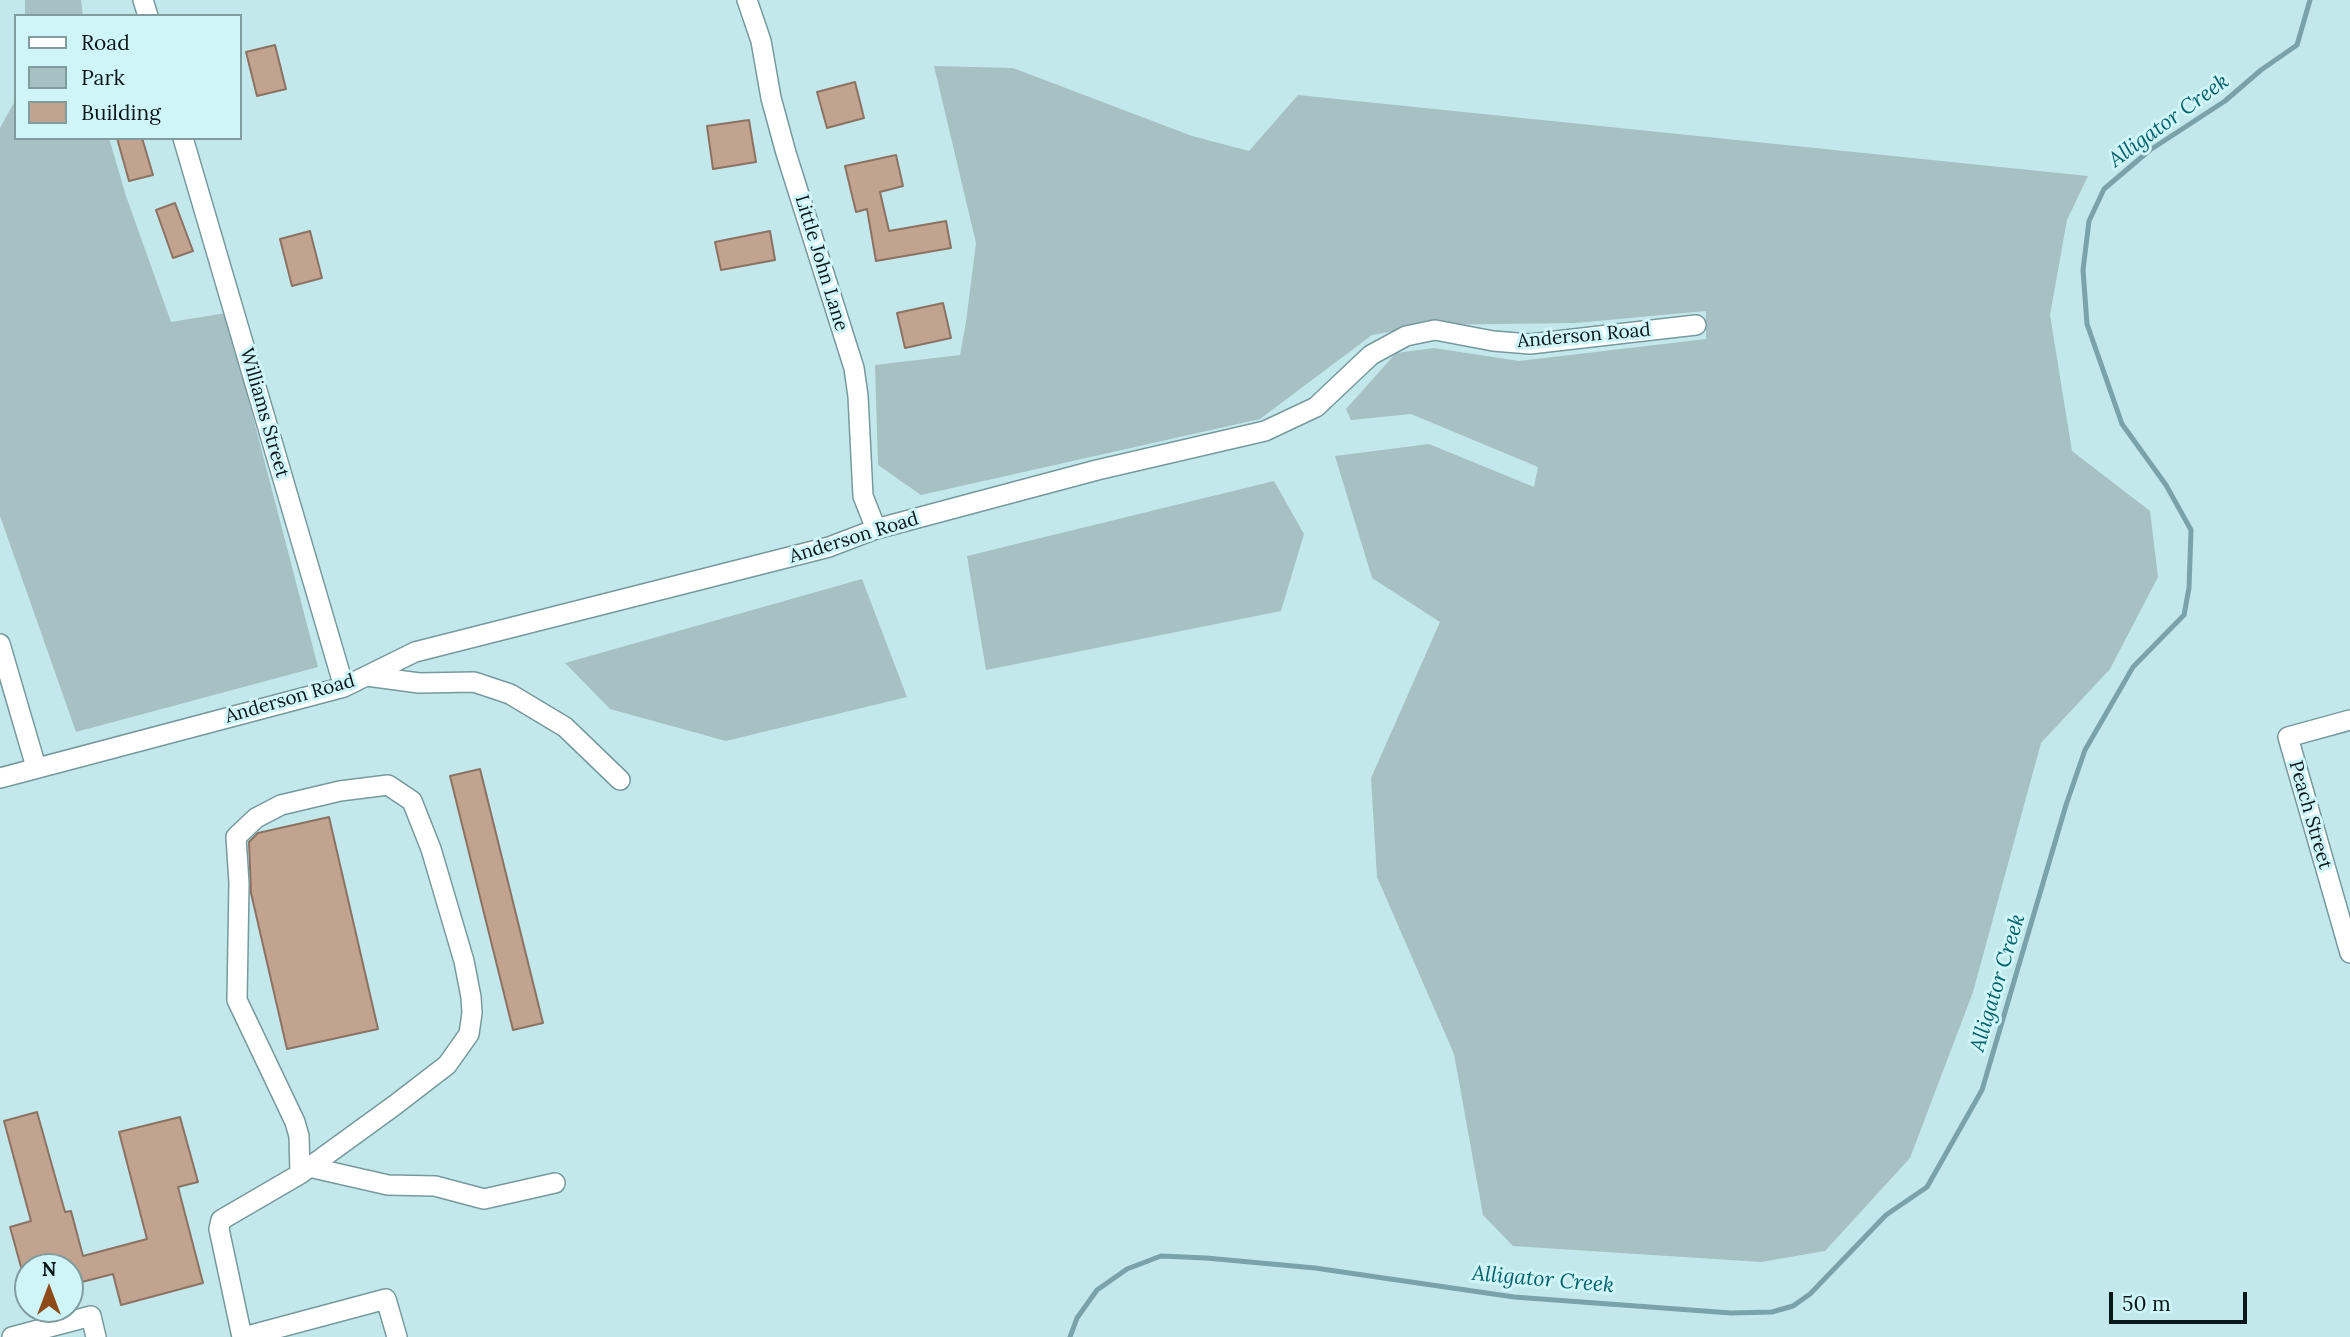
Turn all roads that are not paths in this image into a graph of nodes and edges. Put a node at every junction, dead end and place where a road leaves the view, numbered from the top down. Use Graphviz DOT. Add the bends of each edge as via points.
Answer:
graph roads {
  1 [pos="747,0"];
  2 [pos="184,140"];
  3 [pos="1696,325"];
  4 [pos="876,529"];
  5 [pos="0,644"];
  6 [pos="366,676"];
  7 [pos="344,687"];
  8 [pos="6,690"];
  9 [pos="2350,720"];
  10 [pos="36,767"];
  11 [pos="0,778"];
  12 [pos="620,780"];
  13 [pos="2350,953"];
  14 [pos="304,1170"];
  15 [pos="555,1183"];
  16 [pos="12,1337"];
  17 [pos="96,1337"];
  18 [pos="243,1337"];
  19 [pos="397,1337"];
  1 -- 4 [label="street, Little John Lane" via="786,153 854,368 863,496"];
  2 -- 7 [label="street, Williams Street"];
  3 -- 4 [label="street, Anderson Road" via="1530,344 1435,330 1406,336 1371,355 1316,407 1265,431"];
  4 -- 6 [label="street, Anderson Road" via="829,547 415,652"];
  5 -- 8 [label="street"];
  6 -- 7 [label="street, Anderson Road"];
  6 -- 12 [label="street" via="419,683 474,682 510,694 565,727"];
  7 -- 10 [label="street, Anderson Road"];
  8 -- 10 [label="street"];
  9 -- 13 [label="street, Peach Street" via="2288,737"];
  10 -- 11 [label="street, Anderson Road"];
  14 -- 14 [label="street" via="295,1122 237,1000 236,837 256,818 281,805 388,785 412,801 431,849 464,961 472,1013 468,1034 447,1065"];
  14 -- 15 [label="street" via="388,1185 435,1186 484,1199"];
  14 -- 18 [label="street" via="221,1220 219,1229"];
  16 -- 17 [label="street" via="91,1316"];
  18 -- 19 [label="street" via="386,1299"];
}
